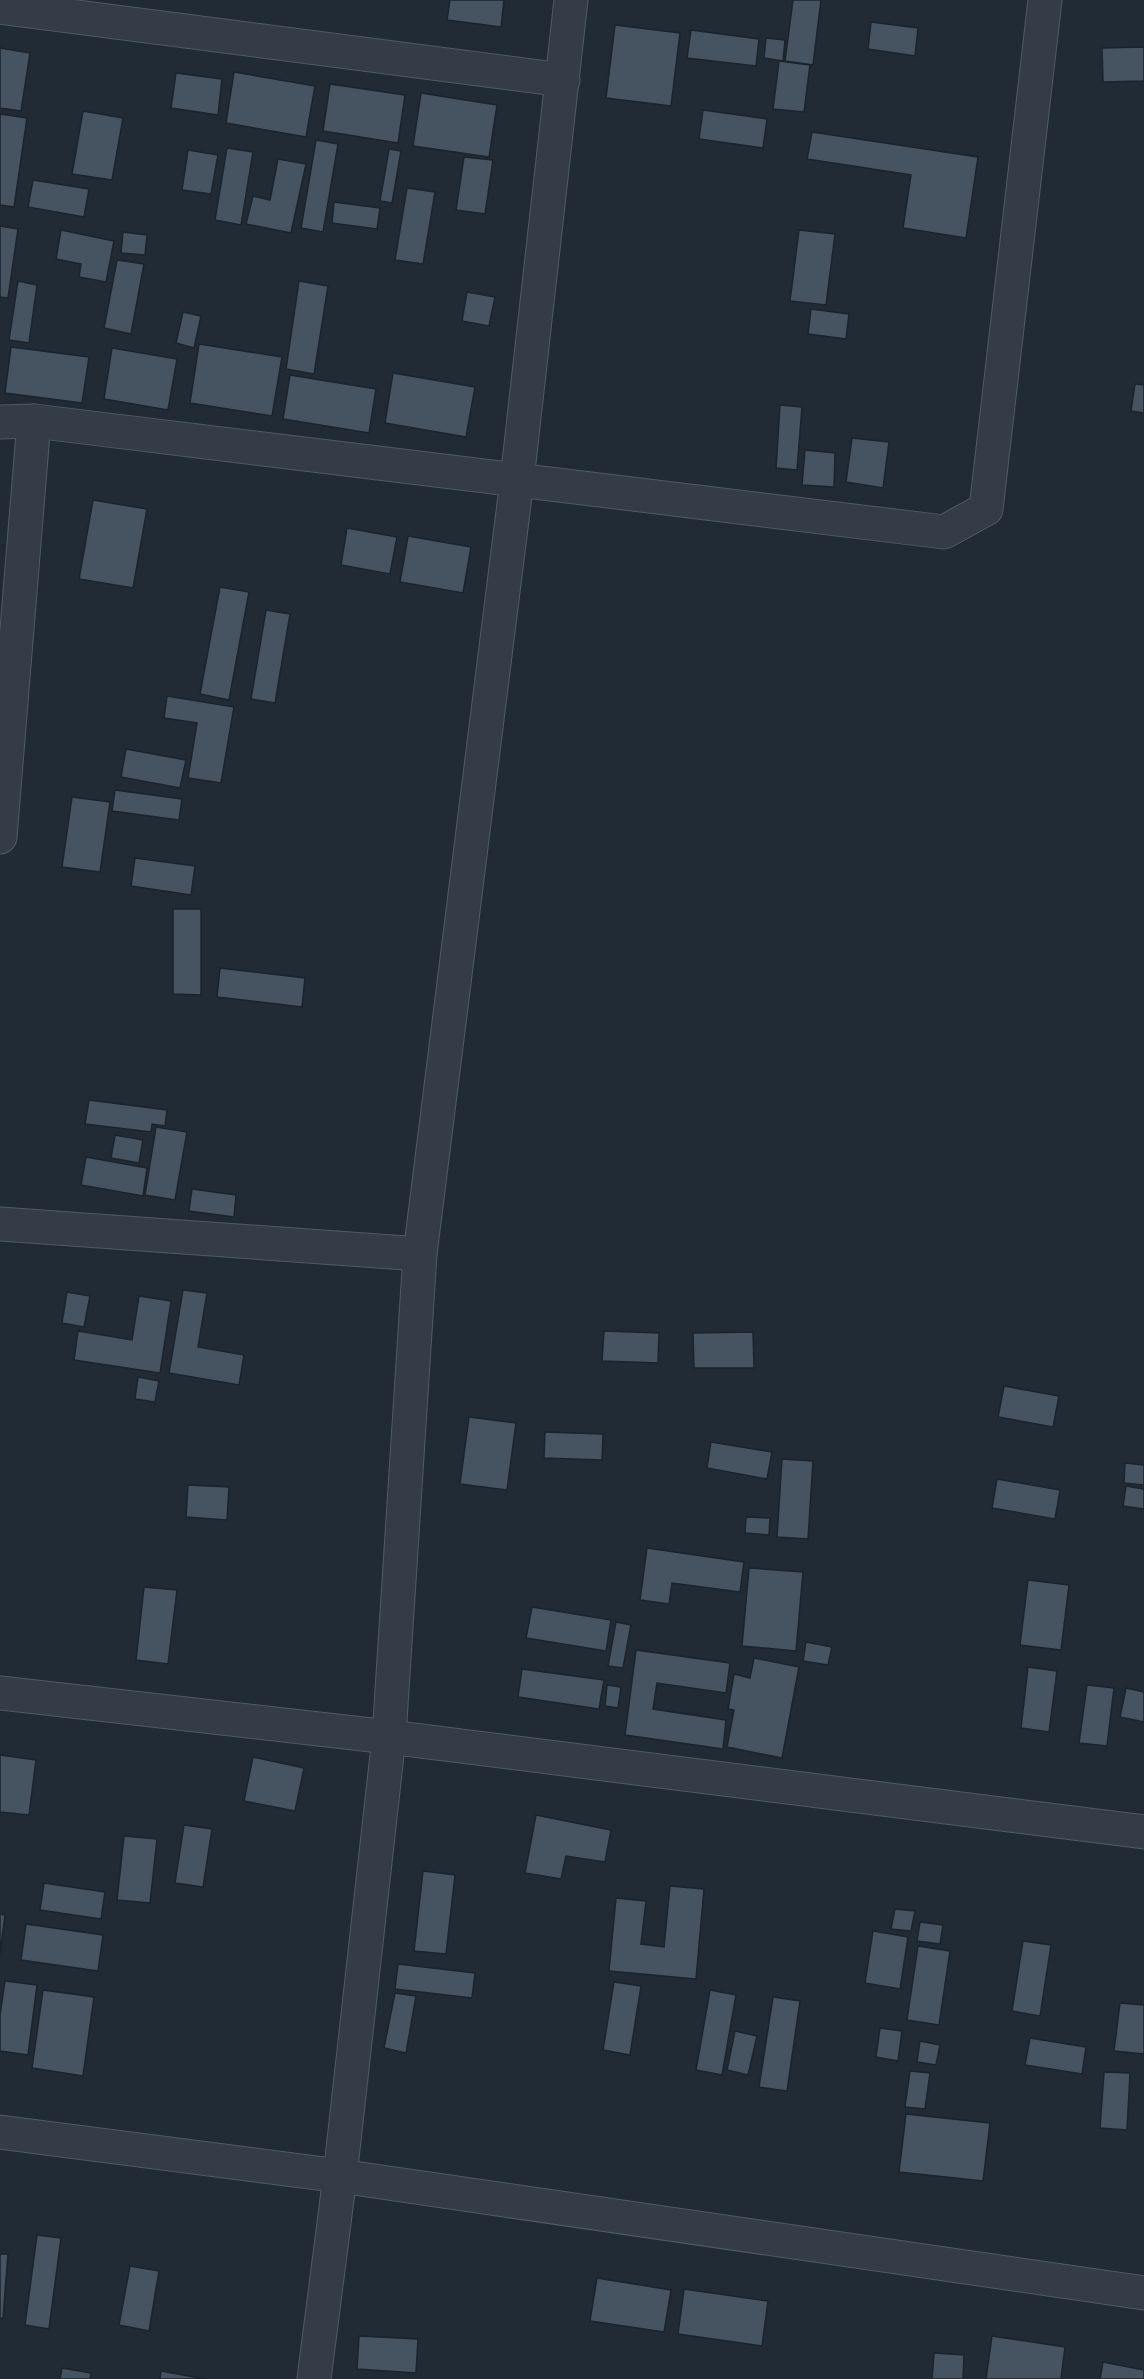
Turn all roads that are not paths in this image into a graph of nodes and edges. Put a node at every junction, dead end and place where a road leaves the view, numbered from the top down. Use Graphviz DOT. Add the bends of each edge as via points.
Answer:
graph roads {
  1 [pos="571,0"];
  2 [pos="1045,0"];
  3 [pos="0,7"];
  4 [pos="94,10"];
  5 [pos="562,80"];
  6 [pos="0,422"];
  7 [pos="34,422"];
  8 [pos="517,480"];
  9 [pos="0,837"];
  10 [pos="0,1224"];
  11 [pos="420,1254"];
  12 [pos="0,1693"];
  13 [pos="390,1737"];
  14 [pos="1144,1832"];
  15 [pos="0,2132"];
  16 [pos="340,2176"];
  17 [pos="1144,2293"];
  18 [pos="315,2379"];
  1 -- 5 [label="street"];
  2 -- 8 [label="street" via="987,509 944,532"];
  3 -- 4 [label="street"];
  4 -- 5 [label="street"];
  5 -- 8 [label="street"];
  6 -- 7 [label="street"];
  7 -- 8 [label="street"];
  7 -- 9 [label="street"];
  8 -- 11 [label="street"];
  10 -- 11 [label="street"];
  11 -- 13 [label="street"];
  12 -- 13 [label="street"];
  13 -- 14 [label="street"];
  13 -- 16 [label="street"];
  15 -- 16 [label="street"];
  16 -- 17 [label="street"];
  16 -- 18 [label="street"];
}
